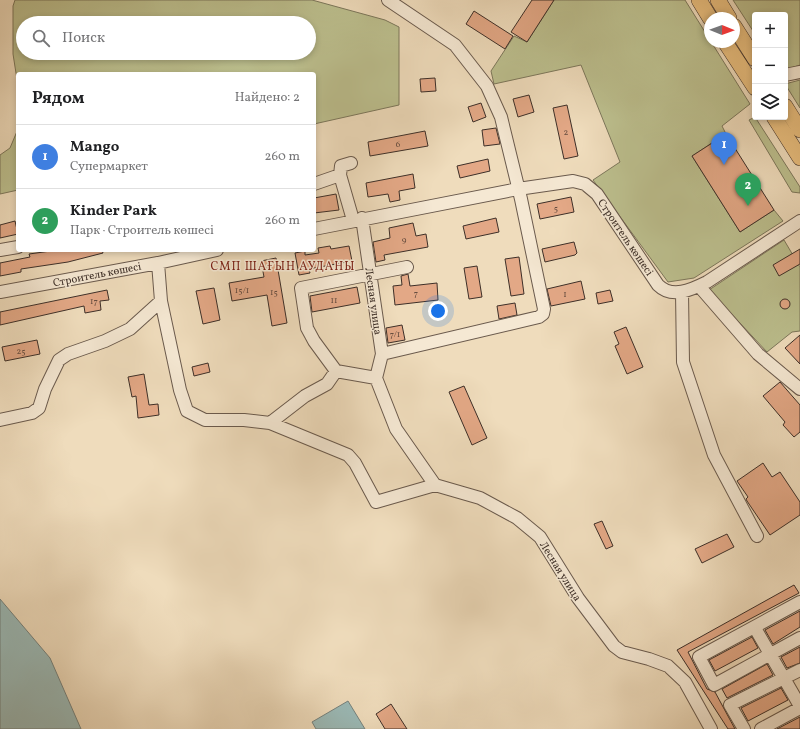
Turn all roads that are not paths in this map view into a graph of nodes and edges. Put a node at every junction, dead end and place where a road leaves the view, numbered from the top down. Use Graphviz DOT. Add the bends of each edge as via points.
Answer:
graph roads {
  1 [pos="388,0"];
  2 [pos="698,0"];
  3 [pos="718,0"];
  4 [pos="706,12"];
  5 [pos="725,12"];
  6 [pos="740,35"];
  7 [pos="729,48"];
  8 [pos="752,54"];
  9 [pos="800,72"];
  10 [pos="788,74"];
  11 [pos="752,84"];
  12 [pos="788,111"];
  13 [pos="776,120"];
  14 [pos="800,130"];
  15 [pos="800,158"];
  16 [pos="351,163"];
  17 [pos="340,175"];
  18 [pos="316,183"];
  19 [pos="518,189"];
  20 [pos="358,219"];
  21 [pos="800,221"];
  22 [pos="316,229"];
  23 [pos="16,248"];
  24 [pos="0,250"];
  25 [pos="208,252"];
  26 [pos="158,263"];
  27 [pos="408,267"];
  28 [pos="370,273"];
  29 [pos="699,286"];
  30 [pos="0,292"];
  31 [pos="682,292"];
  32 [pos="160,301"];
  33 [pos="382,354"];
  34 [pos="336,371"];
  35 [pos="376,378"];
  36 [pos="800,389"];
  37 [pos="0,420"];
  38 [pos="270,423"];
  39 [pos="435,485"];
  40 [pos="757,536"];
  41 [pos="800,602"];
  42 [pos="755,628"];
  43 [pos="800,638"];
  44 [pos="771,654"];
  45 [pos="800,670"];
  46 [pos="785,677"];
  47 [pos="800,707"];
  48 [pos="711,729"];
  49 [pos="744,729"];
  50 [pos="761,729"];
  1 -- 19 [label="street" via="455,45 487,86 501,117"];
  2 -- 4 [label="main road"];
  3 -- 5 [label="main road"];
  6 -- 8 [label="main road"];
  7 -- 11 [label="main road"];
  9 -- 10 [label="street"];
  12 -- 14 [label="main road"];
  13 -- 15 [label="main road"];
  16 -- 17 [label="street" via="341,166"];
  17 -- 18 [label="street"];
  17 -- 20 [label="street, Лесная улица"];
  19 -- 20 [label="street, Строитель көшесі"];
  19 -- 31 [label="street, Строитель көшесі" via="573,181 585,184 597,194 658,285 663,290"];
  19 -- 33 [label="street" via="543,314"];
  20 -- 22 [label="street, Строитель көшесі"];
  20 -- 28 [label="street, Лесная улица"];
  21 -- 29 [label="street, Строитель көшесі"];
  23 -- 24 [label="street"];
  25 -- 26 [label="street, Строитель көшесі"];
  26 -- 30 [label="street, Строитель көшесі"];
  26 -- 32 [label="street"];
  27 -- 28 [label="street"];
  28 -- 33 [label="street, Лесная улица"];
  28 -- 34 [label="street" via="301,288 307,328 314,342"];
  29 -- 31 [label="street, Строитель көшесі"];
  29 -- 36 [label="street" via="758,354"];
  31 -- 40 [label="street" via="683,362 714,455"];
  32 -- 37 [label="street" via="130,329 59,360 39,408 32,413"];
  32 -- 38 [label="street" via="180,390 188,411 205,420"];
  33 -- 35 [label="street, Лесная улица"];
  34 -- 35 [label="street"];
  34 -- 38 [label="street" via="327,384 305,396"];
  35 -- 39 [label="street" via="396,429"];
  38 -- 39 [label="street" via="348,455 376,502"];
  39 -- 48 [label="street, Лесная улица" via="480,498 517,518 540,537 578,598 614,646 622,652 668,666 684,682"];
  41 -- 42 [label="street"];
  42 -- 44 [label="street"];
  42 -- 44 [label="street" via="699,657 714,685"];
  43 -- 44 [label="street"];
  44 -- 46 [label="street"];
  45 -- 46 [label="street"];
  46 -- 47 [label="street"];
  46 -- 49 [label="street" via="730,705"];
  47 -- 50 [label="street"];
}
